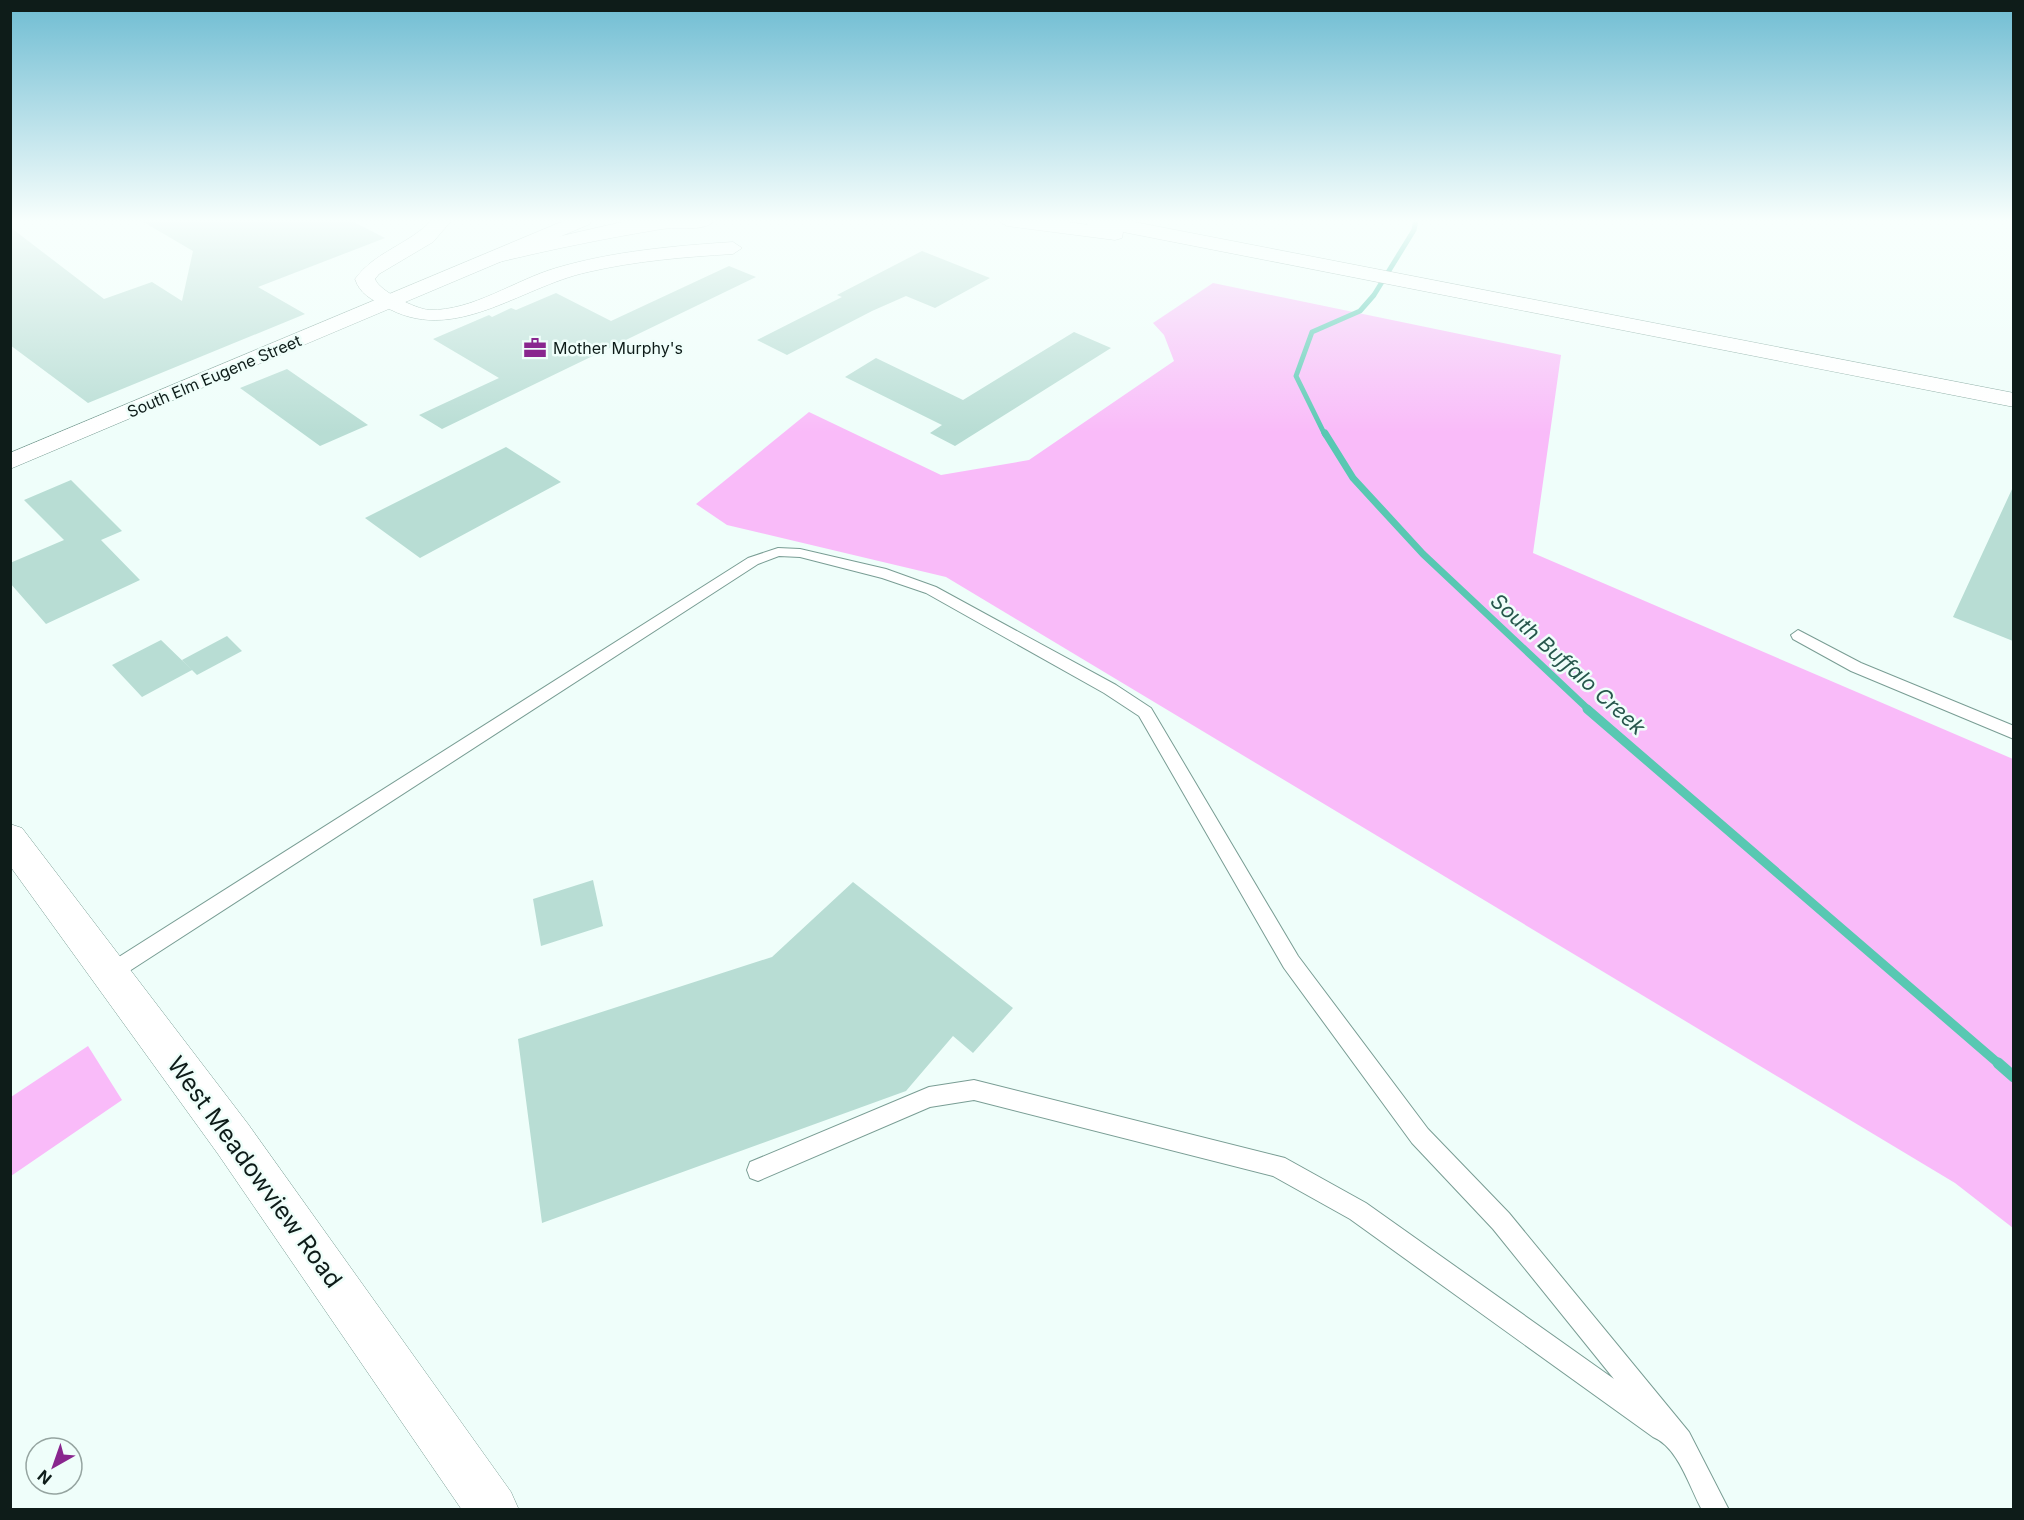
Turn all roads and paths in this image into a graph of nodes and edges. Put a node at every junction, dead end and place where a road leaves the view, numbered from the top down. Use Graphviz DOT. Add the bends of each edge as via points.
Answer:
graph roads {
  1 [pos="373,291"];
  2 [pos="415,291"];
  3 [pos="510,291"];
  4 [pos="1494,291"];
  5 [pos="1508,291"];
  6 [pos="391,301"];
  7 [pos="1949,366"];
  8 [pos="2013,400"];
  9 [pos="10,462"];
  10 [pos="1798,635"];
  11 [pos="2013,733"];
  12 [pos="10,838"];
  13 [pos="110,973"];
  14 [pos="758,1170"];
  15 [pos="1680,1441"];
  16 [pos="493,1509"];
  17 [pos="1716,1509"];
  1 -- 6 [label="street"];
  2 -- 6 [label="main road, South Elm Eugene Street"];
  3 -- 6 [label="street" via="446,315 423,315"];
  4 -- 8 [label="main road"];
  5 -- 7 [label="main road"];
  6 -- 9 [label="main road, South Elm Eugene Street"];
  10 -- 11 [label="lane" via="1856,667"];
  12 -- 13 [label="main road, West Meadowview Road"];
  13 -- 15 [label="lane" via="753,561 778,552 800,553 886,574 931,590 1110,689 1144,712 1291,962 1323,1007 1420,1136 1501,1221"];
  13 -- 16 [label="main road, West Meadowview Road" via="233,1139"];
  14 -- 15 [label="lane" via="929,1097 974,1090 1277,1166 1358,1211"];
  15 -- 17 [label="lane"];
}
